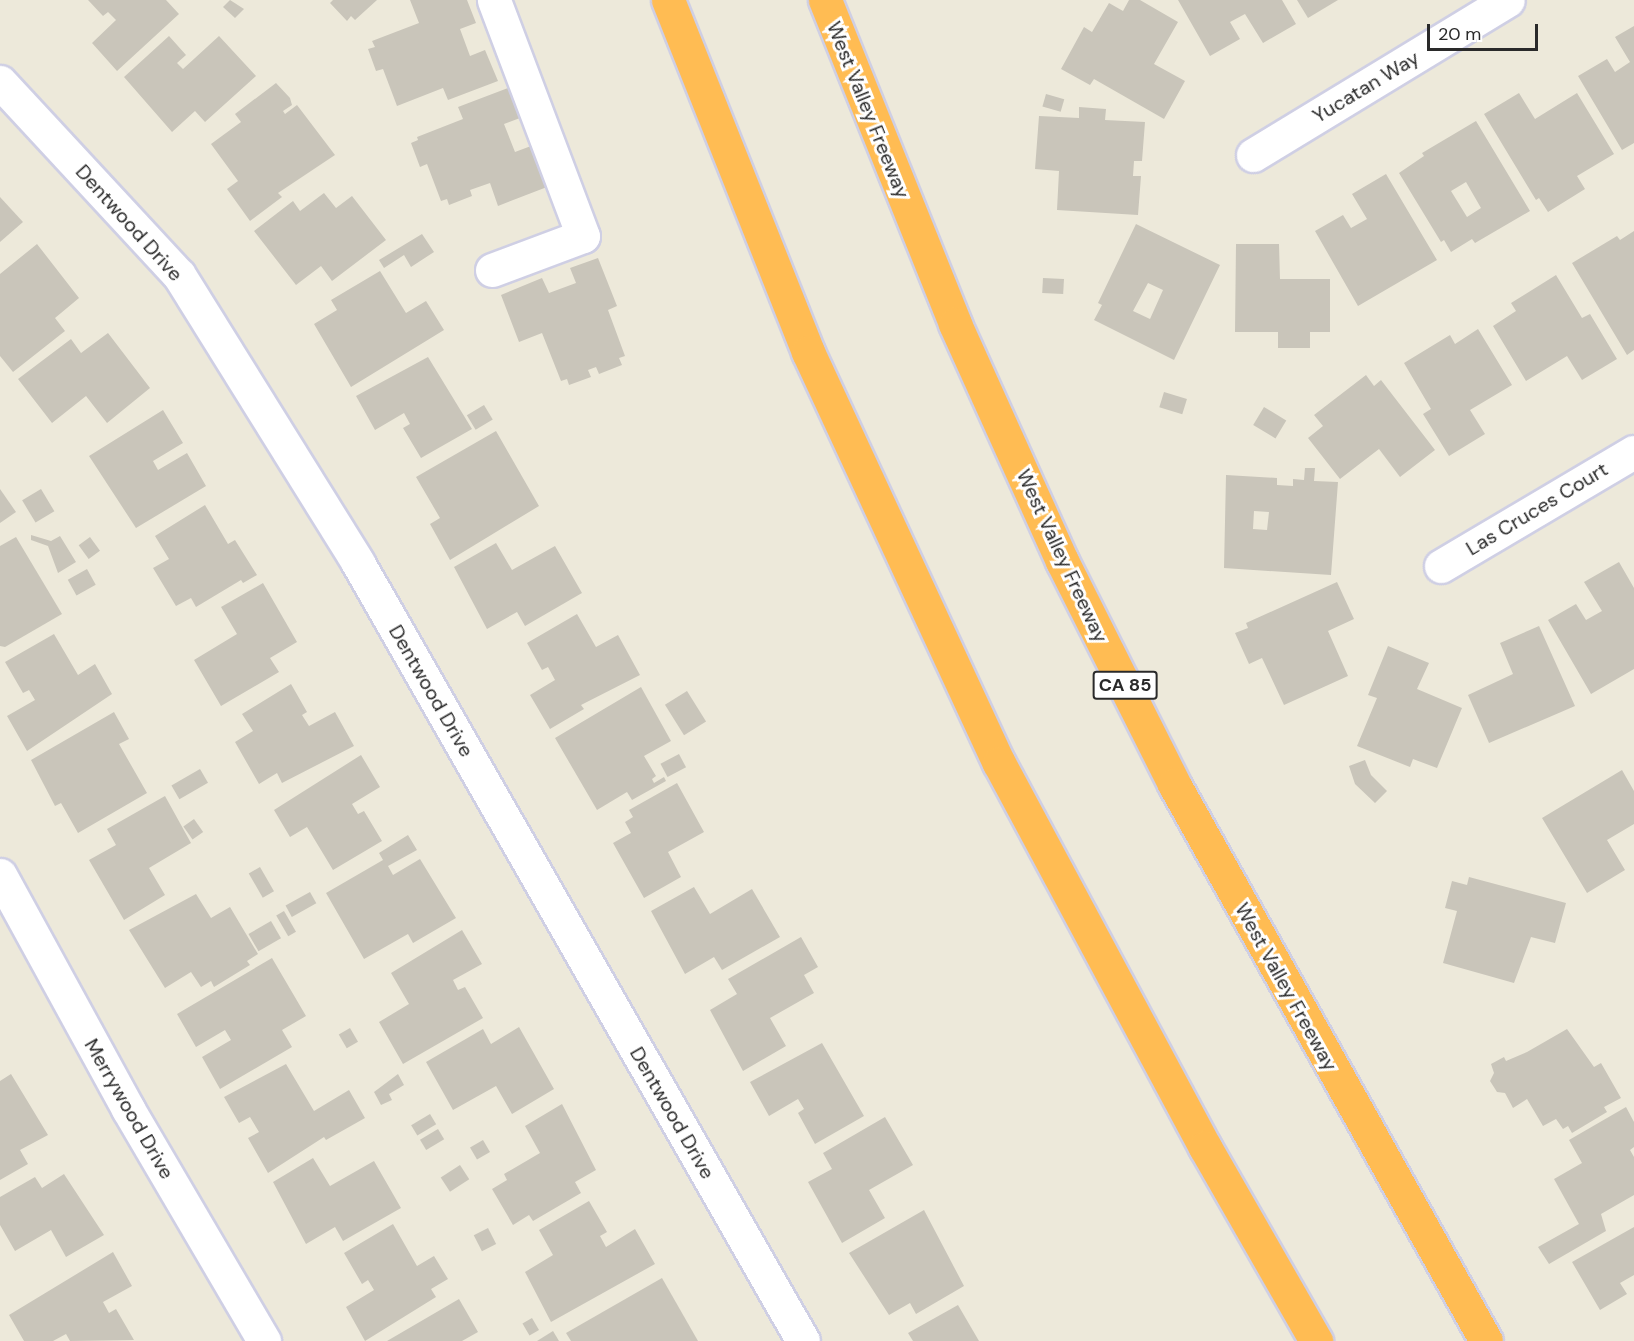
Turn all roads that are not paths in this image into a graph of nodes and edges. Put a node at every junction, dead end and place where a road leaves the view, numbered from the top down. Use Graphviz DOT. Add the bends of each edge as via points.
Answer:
graph roads {
  1 [pos="494,0"];
  2 [pos="668,0"];
  3 [pos="825,0"];
  4 [pos="1508,0"];
  5 [pos="0,82"];
  6 [pos="1253,155"];
  7 [pos="492,270"];
  8 [pos="1634,452"];
  9 [pos="1441,566"];
  10 [pos="0,875"];
  11 [pos="264,1341"];
  12 [pos="803,1341"];
  13 [pos="1316,1341"];
  14 [pos="1486,1341"];
  1 -- 7 [label="street" via="583,236"];
  2 -- 13 [label="highway" via="808,352 999,764 1204,1147"];
  3 -- 14 [label="highway, West Valley Freeway / CA 85" via="955,324 1062,561 1174,784"];
  4 -- 6 [label="street, Yucatan Way"];
  5 -- 12 [label="street, Dentwood Drive" via="179,275 358,563"];
  8 -- 9 [label="street, Las Cruces Court"];
  10 -- 11 [label="street, Merrywood Drive" via="128,1109"];
}
